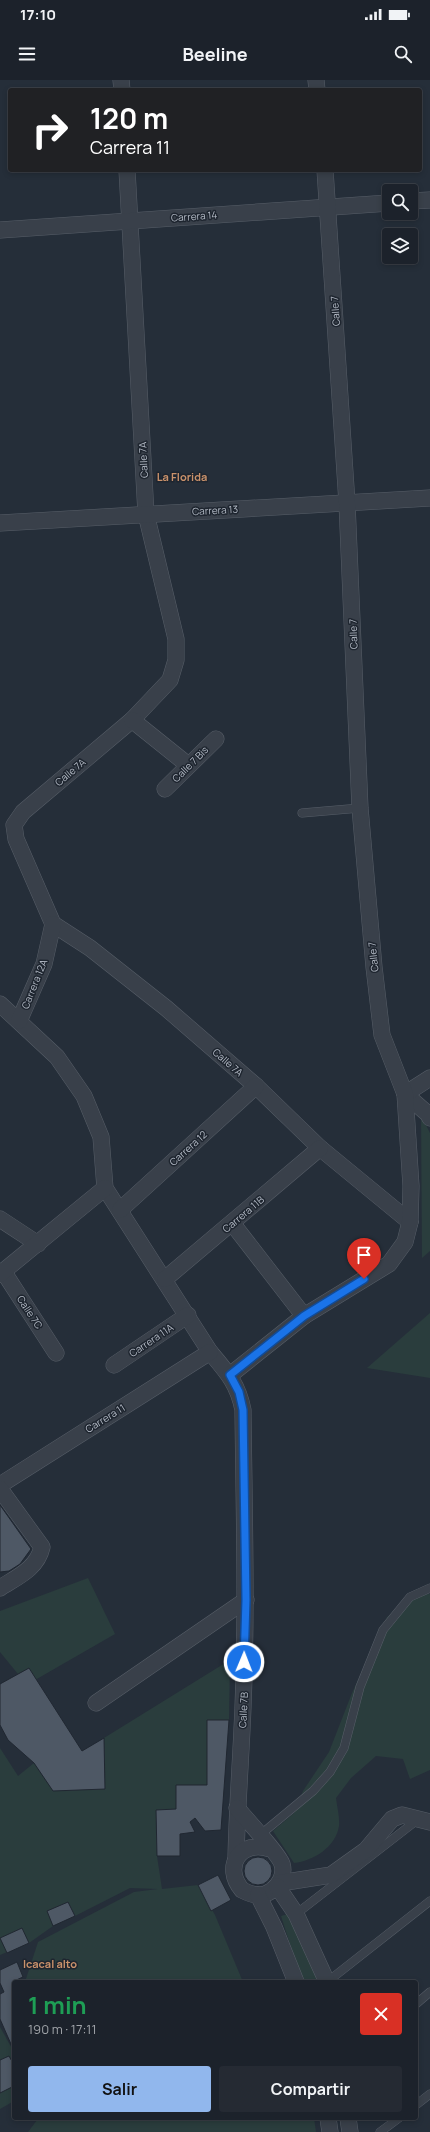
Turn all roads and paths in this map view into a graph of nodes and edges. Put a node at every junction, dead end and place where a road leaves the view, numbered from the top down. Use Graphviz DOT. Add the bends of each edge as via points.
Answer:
graph roads {
  1 [pos="127,172"];
  2 [pos="324,172"];
  3 [pos="430,200"];
  4 [pos="418,201"];
  5 [pos="382,203"];
  6 [pos="328,207"];
  7 [pos="130,221"];
  8 [pos="0,230"];
  9 [pos="430,498"];
  10 [pos="347,503"];
  11 [pos="146,514"];
  12 [pos="0,523"];
  13 [pos="132,720"];
  14 [pos="216,739"];
  15 [pos="188,765"];
  16 [pos="165,789"];
  17 [pos="360,808"];
  18 [pos="302,813"];
  19 [pos="53,924"];
  20 [pos="0,1004"];
  21 [pos="19,1021"];
  22 [pos="430,1078"];
  23 [pos="256,1086"];
  24 [pos="405,1094"];
  25 [pos="430,1118"];
  26 [pos="320,1148"];
  27 [pos="106,1188"];
  28 [pos="120,1210"];
  29 [pos="0,1219"];
  30 [pos="410,1222"];
  31 [pos="232,1223"];
  32 [pos="38,1244"];
  33 [pos="2,1273"];
  34 [pos="165,1279"];
  35 [pos="188,1315"];
  36 [pos="304,1316"];
  37 [pos="210,1352"];
  38 [pos="56,1353"];
  39 [pos="114,1365"];
  40 [pos="230,1375"];
  41 [pos="0,1485"];
  42 [pos="0,1489"];
  43 [pos="0,1588"];
  44 [pos="430,1588"];
  45 [pos="246,1600"];
  46 [pos="96,1703"];
  47 [pos="236,1808"];
  48 [pos="430,1822"];
  49 [pos="412,1824"];
  50 [pos="260,1836"];
  51 [pos="270,1849"];
  52 [pos="236,1858"];
  53 [pos="278,1884"];
  54 [pos="258,1895"];
  55 [pos="430,1901"];
  56 [pos="296,1914"];
  57 [pos="295,1980"];
  58 [pos="326,1980"];
  59 [pos="330,1980"];
  60 [pos="430,1992"];
  61 [pos="418,2002"];
  62 [pos="430,2094"];
  63 [pos="418,2103"];
  64 [pos="328,2120"];
  65 [pos="348,2120"];
  66 [pos="396,2120"];
  67 [pos="330,2132"];
  68 [pos="350,2132"];
  69 [pos="380,2132"];
  1 -- 7 [label="street, Calle 7A"];
  2 -- 6 [label="street, Calle 7"];
  3 -- 4 [label="street"];
  5 -- 6 [label="street, Carrera 14"];
  6 -- 7 [label="street, Carrera 14"];
  6 -- 10 [label="street, Calle 7"];
  7 -- 8 [label="street, Carrera 14"];
  7 -- 11 [label="street, Calle 7A"];
  9 -- 10 [label="street, Carrera 13"];
  10 -- 11 [label="street, Carrera 13"];
  10 -- 17 [label="street, Calle 7"];
  11 -- 12 [label="street, Carrera 13"];
  11 -- 13 [label="street, Calle 7A" via="176,639 176,660 170,680"];
  13 -- 15 [label="street"];
  13 -- 19 [label="street, Calle 7A" via="23,812 14,825 16,839"];
  14 -- 15 [label="street, Calle 7 Bis"];
  15 -- 16 [label="street, Calle 7 Bis"];
  17 -- 18 [label="lane"];
  17 -- 24 [label="street, Calle 7" via="382,1035"];
  19 -- 21 [label="street, Carrera 12A" via="44,964"];
  19 -- 23 [label="street, Calle 7A" via="90,948 166,1008"];
  20 -- 21 [label="street"];
  21 -- 27 [label="street" via="57,1057 84,1096 101,1137"];
  22 -- 24 [label="street"];
  23 -- 26 [label="street, Calle 7A"];
  23 -- 28 [label="street, Carrera 12"];
  24 -- 25 [label="street"];
  24 -- 30 [label="street" via="411,1186"];
  26 -- 30 [label="street, Calle 7A"];
  26 -- 31 [label="street, Carrera 11B"];
  27 -- 28 [label="street, Calle 7B"];
  27 -- 32 [label="street"];
  28 -- 34 [label="street, Calle 7B"];
  29 -- 32 [label="street"];
  30 -- 36 [label="street" via="405,1242 389,1264"];
  31 -- 34 [label="street, Carrera 11B"];
  31 -- 36 [label="street"];
  32 -- 33 [label="street"];
  33 -- 38 [label="street, Calle 7C"];
  34 -- 35 [label="street, Calle 7B"];
  35 -- 37 [label="street, Calle 7B"];
  35 -- 39 [label="street, Carrera 11A"];
  36 -- 40 [label="street"];
  37 -- 40 [label="street, Calle 7B"];
  37 -- 41 [label="street, Carrera 11"];
  40 -- 45 [label="street, Calle 7B" via="239,1392 243,1410"];
  42 -- 43 [label="street" via="42,1547 40,1557 32,1567"];
  44 -- 50 [label="lane" via="410,1597 383,1630 360,1686 344,1748 330,1772 313,1791"];
  45 -- 46 [label="street"];
  45 -- 47 [label="street, Calle 7B" via="243,1708"];
  47 -- 50 [label="street"];
  47 -- 52 [label="street, Calle 7B"];
  48 -- 53 [label="street" via="402,1815 392,1819 366,1850 331,1875"];
  49 -- 56 [label="lane"];
  50 -- 51 [label="street"];
  51 -- 52 [label="street" via="251,1846"];
  51 -- 53 [label="street" via="282,1864 283,1870"];
  52 -- 54 [label="street" via="233,1867 236,1883 242,1890"];
  53 -- 54 [label="street" via="268,1893"];
  53 -- 56 [label="street"];
  54 -- 57 [label="street"];
  55 -- 59 [label="lane"];
  56 -- 58 [label="street"];
  60 -- 61 [label="lane"];
  62 -- 63 [label="lane"];
  64 -- 67 [label="street"];
  65 -- 68 [label="street"];
  66 -- 69 [label="lane"];
}
